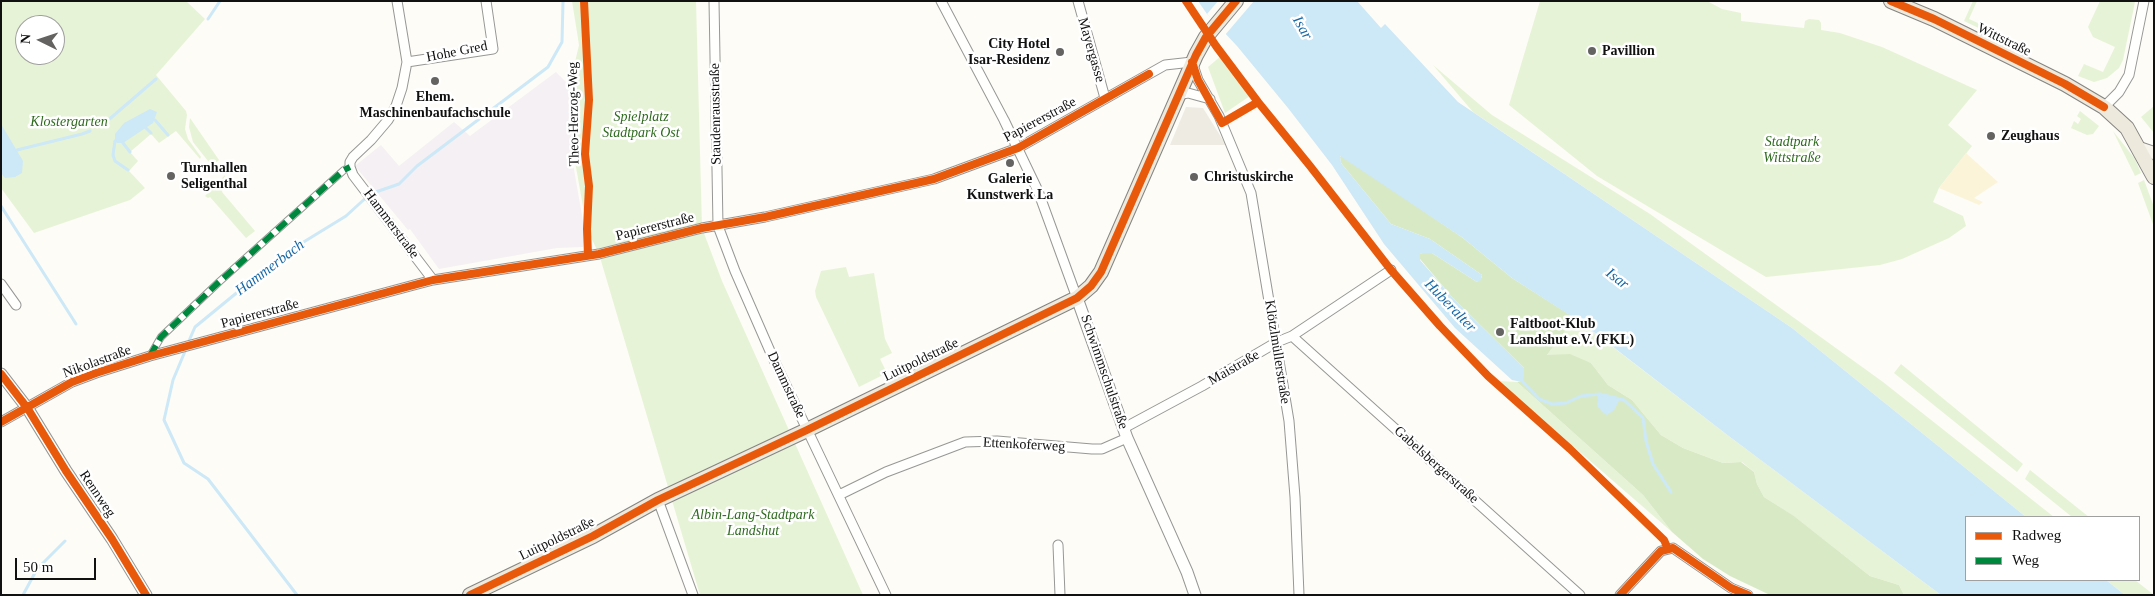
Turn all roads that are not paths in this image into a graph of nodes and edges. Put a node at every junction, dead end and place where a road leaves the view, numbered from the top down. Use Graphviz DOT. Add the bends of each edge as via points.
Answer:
graph roads {
  1 [pos="397,1"];
  2 [pos="486,1"];
  3 [pos="714,1"];
  4 [pos="941,1"];
  5 [pos="1078,1"];
  6 [pos="1236,1"];
  7 [pos="1891,1"];
  8 [pos="2144,1"];
  9 [pos="406,62"];
  10 [pos="1192,62"];
  11 [pos="1177,95"];
  12 [pos="1105,98"];
  13 [pos="1210,99"];
  14 [pos="2104,107"];
  15 [pos="1018,148"];
  16 [pos="2139,148"];
  17 [pos="2154,153"];
  18 [pos="350,167"];
  19 [pos="2154,177"];
  20 [pos="718,226"];
  21 [pos="1391,270"];
  22 [pos="433,280"];
  23 [pos="1,284"];
  24 [pos="1077,298"];
  25 [pos="16,305"];
  26 [pos="1292,336"];
  27 [pos="1277,342"];
  28 [pos="150,356"];
  29 [pos="1,374"];
  30 [pos="28,408"];
  31 [pos="1,422"];
  32 [pos="807,430"];
  33 [pos="1126,433"];
  34 [pos="839,495"];
  35 [pos="658,500"];
  36 [pos="1058,545"];
  37 [pos="146,595"];
  38 [pos="470,595"];
  39 [pos="693,595"];
  40 [pos="886,595"];
  41 [pos="1060,595"];
  42 [pos="1195,595"];
  43 [pos="1299,595"];
  44 [pos="1580,595"];
  45 [pos="1620,595"];
  46 [pos="1748,595"];
  1 -- 9 [label="street"];
  2 -- 9 [label="street, Hohe Gred" via="493,49"];
  3 -- 20 [label="street, Staudenrausstraße"];
  4 -- 15 [label="street, Schwimmschulstraße"];
  5 -- 12 [label="street, Mayergasse"];
  6 -- 10 [label="main road, Luitpoldstraße" via="1206,37"];
  7 -- 14 [label="main road, Wittstraße" via="2057,80"];
  8 -- 14 [label="street" via="2129,75 2119,92"];
  9 -- 18 [label="street" via="392,113 353,157"];
  10 -- 11 [label="main road, Luitpoldstraße"];
  10 -- 12 [label="street, Papiererstraße" via="1165,65"];
  10 -- 13 [label="street, Klötzlmüllerstraße"];
  11 -- 13 [label="street" via="1188,93"];
  11 -- 24 [label="main road, Luitpoldstraße" via="1101,272 1092,286"];
  12 -- 15 [label="street, Papiererstraße"];
  13 -- 27 [label="street, Klötzlmüllerstraße" via="1251,193"];
  14 -- 16 [label="main road, Wittstraße" via="2126,128"];
  15 -- 20 [label="street, Papiererstraße" via="931,179"];
  15 -- 24 [label="street, Schwimmschulstraße" via="1038,191"];
  16 -- 17 [label="main road"];
  16 -- 19 [label="main road, Wittstraße"];
  18 -- 22 [label="street, Hammerstraße"];
  18 -- 28 [label="street, Nikolastraße" via="161,337"];
  20 -- 22 [label="street, Papiererstraße" via="599,254"];
  20 -- 32 [label="street, Dammstraße"];
  21 -- 26 [label="street, Maistraße"];
  22 -- 28 [label="street, Papiererstraße"];
  23 -- 25 [label="street"];
  24 -- 32 [label="main road, Luitpoldstraße"];
  24 -- 33 [label="street, Schwimmschulstraße"];
  26 -- 27 [label="street, Maistraße"];
  26 -- 44 [label="street, Gabelsbergerstraße"];
  27 -- 33 [label="street, Maistraße"];
  27 -- 43 [label="street, Klötzlmüllerstraße" via="1289,421"];
  28 -- 30 [label="street, Nikolastraße" via="72,382"];
  29 -- 30 [label="street, Rennweg"];
  30 -- 31 [label="street, Nikolastraße"];
  30 -- 37 [label="street, Rennweg"];
  32 -- 34 [label="street, Dammstraße"];
  32 -- 35 [label="main road, Luitpoldstraße"];
  33 -- 34 [label="street, Ettenkoferweg" via="1102,449 997,441 965,442 886,472"];
  33 -- 42 [label="street, Schwimmschulstraße"];
  34 -- 40 [label="street, Dammstraße"];
  35 -- 38 [label="main road, Luitpoldstraße" via="593,536"];
  35 -- 39 [label="street"];
  36 -- 41 [label="street"];
  45 -- 46 [label="street" via="1661,551 1673,548 1731,588"];
}
